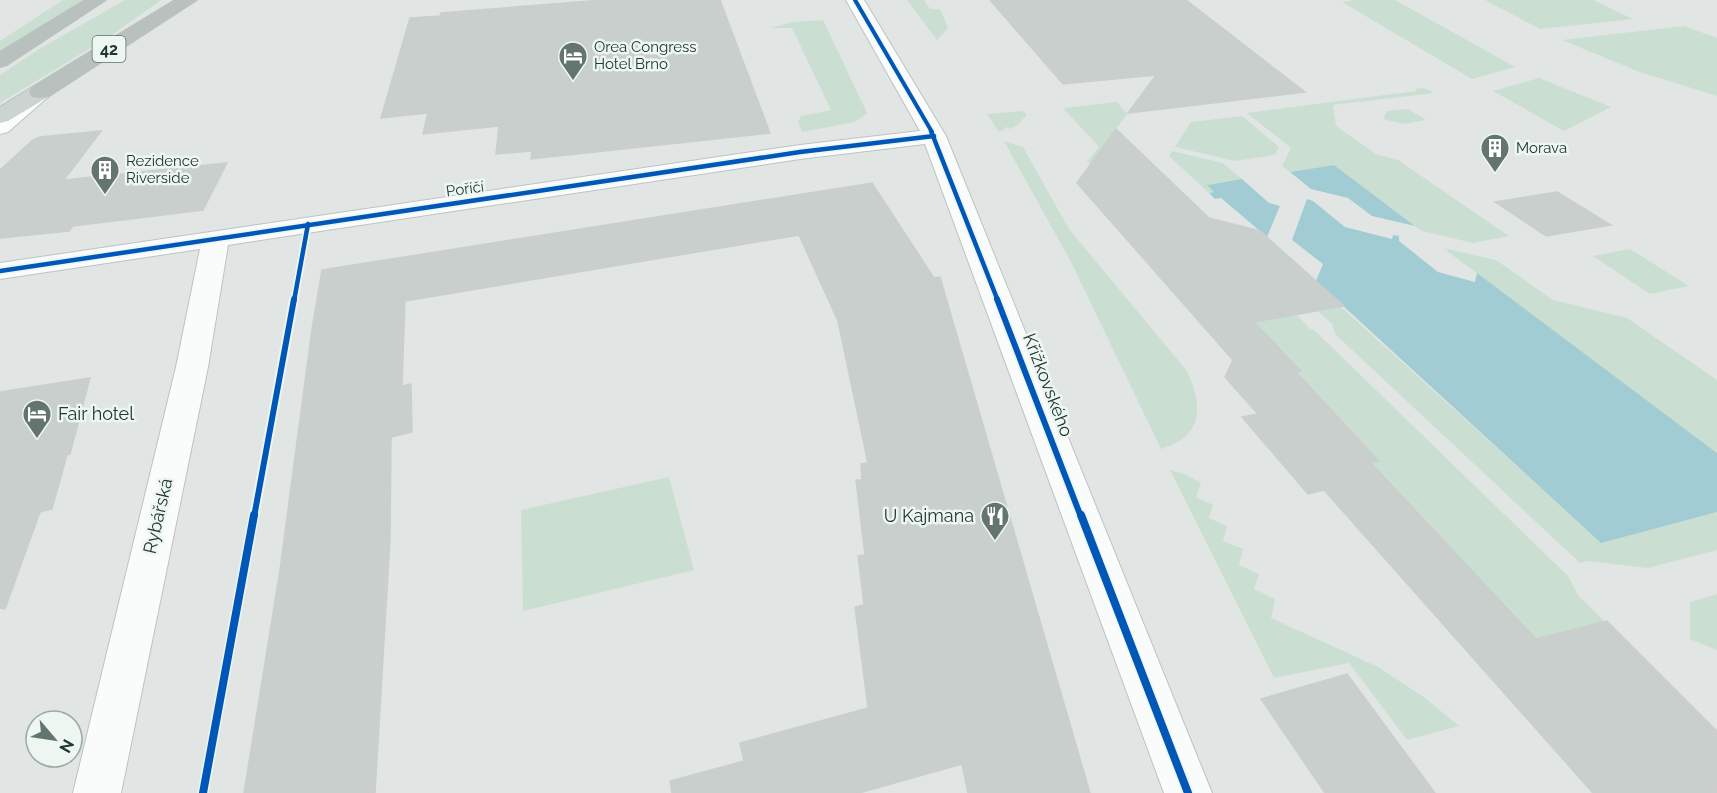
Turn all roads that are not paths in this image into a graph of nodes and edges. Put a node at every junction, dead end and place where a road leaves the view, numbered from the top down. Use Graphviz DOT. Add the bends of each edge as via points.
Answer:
graph roads {
  1 [pos="98,0"];
  2 [pos="855,0"];
  3 [pos="184,2"];
  4 [pos="0,62"];
  5 [pos="40,92"];
  6 [pos="0,116"];
  7 [pos="0,127"];
  8 [pos="934,136"];
  9 [pos="216,239"];
  10 [pos="0,271"];
  11 [pos="97,793"];
  12 [pos="1188,793"];
  1 -- 4 [label="highway"];
  2 -- 8 [label="street, Křížkovského"];
  3 -- 5 [label="highway, 42"];
  5 -- 6 [label="main road, 42"];
  5 -- 7 [label="street"];
  8 -- 9 [label="street, Poříčí" via="800,152"];
  8 -- 12 [label="street, Křížkovského"];
  9 -- 10 [label="street, Poříčí"];
  9 -- 11 [label="street, Rybářská" via="192,367"];
}
